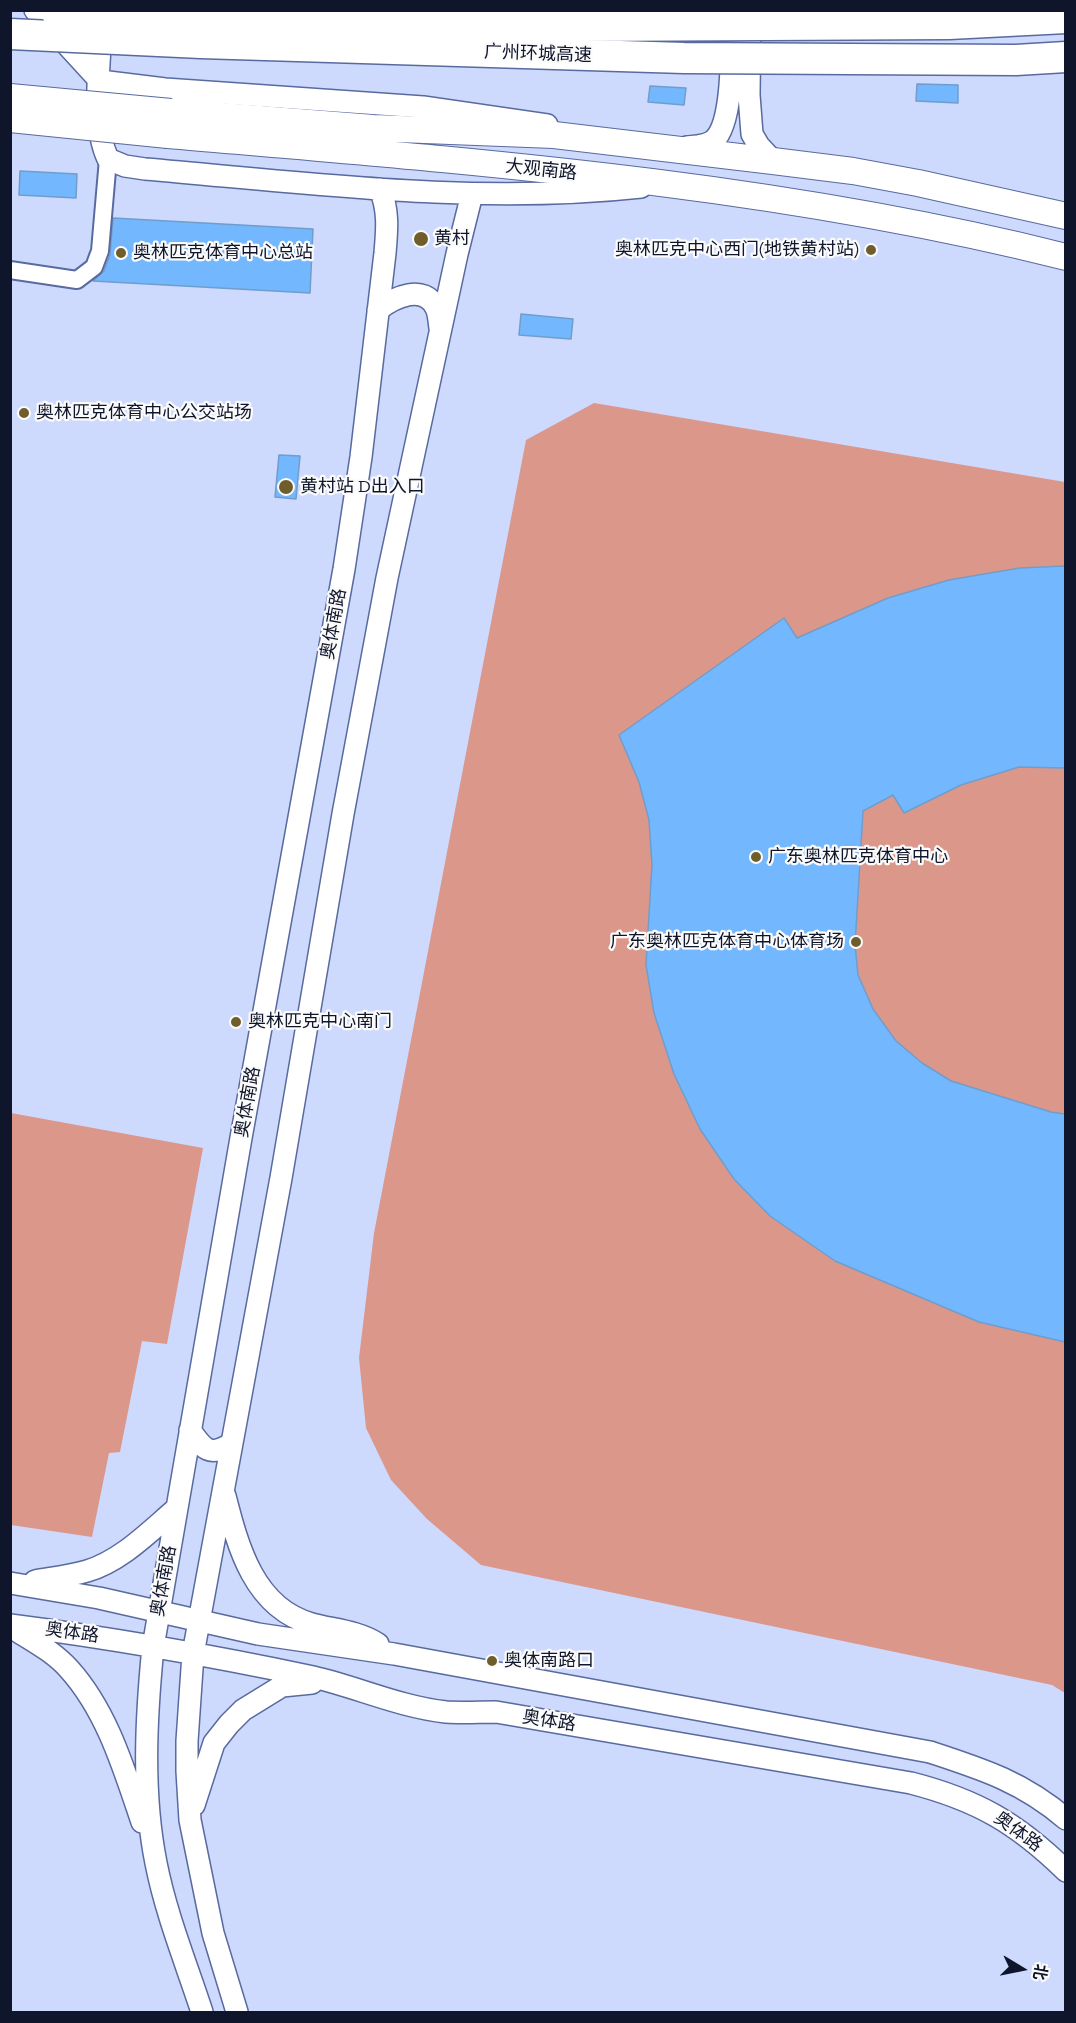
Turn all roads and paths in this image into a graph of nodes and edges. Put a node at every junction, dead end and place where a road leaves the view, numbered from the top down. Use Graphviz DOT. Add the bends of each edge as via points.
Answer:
graph roads {
  1 [pos="35,10"];
  2 [pos="55,10"];
  3 [pos="102,10"];
  4 [pos="733,10"];
  5 [pos="750,10"];
  6 [pos="1065,18"];
  7 [pos="10,34"];
  8 [pos="201,43"];
  9 [pos="1065,57"];
  10 [pos="1065,77"];
  11 [pos="100,81"];
  12 [pos="10,97"];
  13 [pos="10,119"];
  14 [pos="169,124"];
  15 [pos="664,148"];
  16 [pos="108,159"];
  17 [pos="773,160"];
  18 [pos="669,184"];
  19 [pos="380,189"];
  20 [pos="472,194"];
  21 [pos="1065,216"];
  22 [pos="1065,256"];
  23 [pos="10,270"];
  24 [pos="378,310"];
  25 [pos="440,328"];
  26 [pos="190,1430"];
  27 [pos="232,1443"];
  28 [pos="223,1490"];
  29 [pos="176,1509"];
  30 [pos="16,1583"];
  31 [pos="158,1612"];
  32 [pos="198,1621"];
  33 [pos="10,1626"];
  34 [pos="153,1647"];
  35 [pos="193,1654"];
  36 [pos="394,1654"];
  37 [pos="331,1681"];
  38 [pos="567,1686"];
  39 [pos="558,1722"];
  40 [pos="1065,1819"];
  41 [pos="190,1820"];
  42 [pos="156,1862"];
  43 [pos="1065,1871"];
  44 [pos="202,2013"];
  45 [pos="237,2013"];
  1 -- 11 [label="street"];
  2 -- 4 [label="highway, bridge" via="188,14"];
  2 -- 6 [label="highway, 广州环城高速, bridge" via="582,26 949,24"];
  3 -- 11 [label="street"];
  4 -- 15 [label="street" via="727,115 720,132 703,145"];
  5 -- 17 [label="street" via="748,89 752,134"];
  7 -- 8 [label="highway, 广州环城高速, bridge"];
  8 -- 9 [label="highway, 广州环城高速, bridge" via="684,58"];
  8 -- 10 [label="highway, bridge" via="602,68"];
  11 -- 15 [label="street" via="423,107 578,129"];
  11 -- 16 [label="street" via="98,120 101,144"];
  12 -- 14 [label="main road, 大观南路, bridge"];
  13 -- 14 [label="main road, 大观南路, bridge"];
  14 -- 15 [label="main road, 大观南路" via="554,135"];
  14 -- 18 [label="main road, 大观南路" via="365,152"];
  15 -- 17 [label="main road, 大观南路"];
  16 -- 19 [label="street" via="145,169"];
  16 -- 23 [label="street" via="100,251 94,267 77,280"];
  17 -- 21 [label="main road, 大观南路" via="918,183"];
  18 -- 20 [label="street" via="605,191"];
  18 -- 22 [label="main road, 大观南路" via="949,229"];
  19 -- 20 [label="street"];
  19 -- 24 [label="street, 奥体南路" via="388,219"];
  20 -- 25 [label="street"];
  24 -- 25 [label="street" via="403,296 428,297 436,309"];
  24 -- 26 [label="street, 奥体南路" via="344,569"];
  25 -- 27 [label="street" via="387,578"];
  26 -- 27 [label="street" via="206,1449 221,1450"];
  26 -- 29 [label="street, 奥体南路"];
  27 -- 28 [label="street"];
  28 -- 32 [label="street"];
  28 -- 36 [label="street" via="245,1563 268,1596 295,1617 364,1635"];
  29 -- 30 [label="street" via="106,1563 88,1571"];
  29 -- 31 [label="street, 奥体南路"];
  30 -- 31 [label="street, 奥体路"];
  31 -- 32 [label="street, 奥体路"];
  31 -- 34 [label="street, 奥体南路"];
  32 -- 35 [label="street"];
  32 -- 36 [label="street, 奥体路"];
  33 -- 34 [label="street, 奥体路" via="92,1635"];
  33 -- 42 [label="street" via="43,1646 68,1668 93,1702 116,1748"];
  34 -- 35 [label="street, 奥体路"];
  34 -- 42 [label="street, 奥体南路" via="148,1700 148,1797"];
  35 -- 37 [label="street, 奥体路"];
  35 -- 41 [label="street" via="187,1741"];
  36 -- 38 [label="street, 奥体路"];
  37 -- 39 [label="street, 奥体路" via="446,1712 496,1712"];
  37 -- 41 [label="street" via="282,1686 243,1710 214,1743"];
  38 -- 39 [label="street" via="552,1699"];
  38 -- 40 [label="street, 奥体路" via="930,1752 1013,1782"];
  39 -- 43 [label="street, 奥体路" via="944,1792 1013,1825"];
  41 -- 45 [label="street" via="213,1933"];
  42 -- 44 [label="street, 奥体南路"];
}
